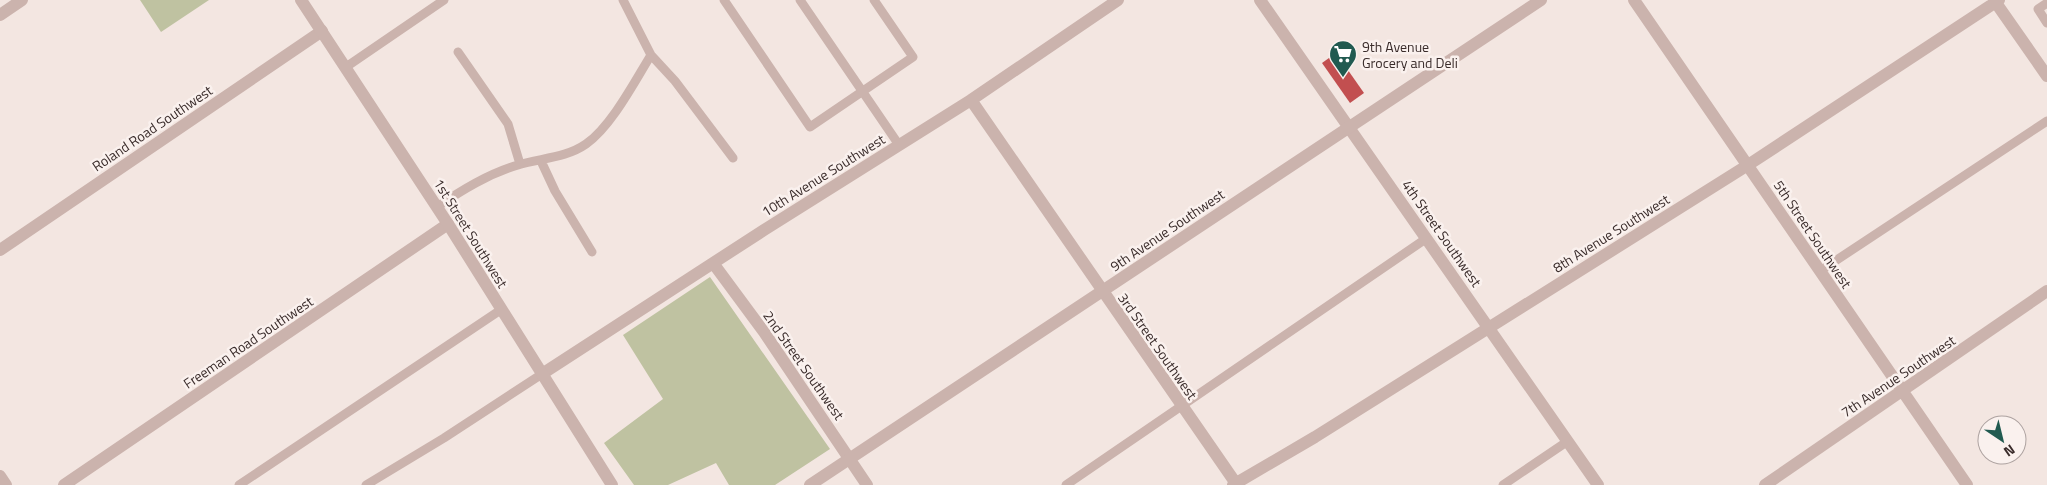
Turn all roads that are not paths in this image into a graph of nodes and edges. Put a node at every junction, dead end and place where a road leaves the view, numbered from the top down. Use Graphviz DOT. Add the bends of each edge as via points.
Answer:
graph roads {
  1 [pos="22,0"];
  2 [pos="301,0"];
  3 [pos="444,0"];
  4 [pos="623,0"];
  5 [pos="724,0"];
  6 [pos="800,0"];
  7 [pos="874,0"];
  8 [pos="1118,0"];
  9 [pos="1260,0"];
  10 [pos="1541,0"];
  11 [pos="1634,0"];
  12 [pos="1996,1"];
  13 [pos="2047,3"];
  14 [pos="0,15"];
  15 [pos="2047,23"];
  16 [pos="322,31"];
  17 [pos="458,52"];
  18 [pos="651,55"];
  19 [pos="346,67"];
  20 [pos="2047,76"];
  21 [pos="862,92"];
  22 [pos="971,100"];
  23 [pos="2047,121"];
  24 [pos="1349,127"];
  25 [pos="899,145"];
  26 [pos="733,158"];
  27 [pos="541,161"];
  28 [pos="520,164"];
  29 [pos="1748,166"];
  30 [pos="437,206"];
  31 [pos="448,224"];
  32 [pos="1427,238"];
  33 [pos="0,250"];
  34 [pos="592,252"];
  35 [pos="713,263"];
  36 [pos="1820,271"];
  37 [pos="2047,291"];
  38 [pos="1102,292"];
  39 [pos="502,309"];
  40 [pos="1489,327"];
  41 [pos="542,374"];
  42 [pos="1902,391"];
  43 [pos="1181,407"];
  44 [pos="1568,441"];
  45 [pos="850,459"];
  46 [pos="0,476"];
  47 [pos="1235,484"];
  48 [pos="6,485"];
  49 [pos="64,485"];
  50 [pos="239,485"];
  51 [pos="366,485"];
  52 [pos="612,485"];
  53 [pos="810,485"];
  54 [pos="868,485"];
  55 [pos="1066,485"];
  56 [pos="1503,485"];
  57 [pos="1598,485"];
  58 [pos="1765,485"];
  59 [pos="1967,485"];
  1 -- 14 [label="street"];
  2 -- 16 [label="street, 1st Street Southwest"];
  3 -- 19 [label="lane"];
  4 -- 18 [label="lane"];
  5 -- 21 [label="lane" via="810,127"];
  6 -- 21 [label="lane"];
  7 -- 21 [label="lane" via="913,57"];
  8 -- 22 [label="street, 10th Avenue Southwest"];
  9 -- 24 [label="street, 4th Street Southwest"];
  10 -- 24 [label="street, 9th Avenue Southwest"];
  11 -- 29 [label="street, 5th Street Southwest"];
  12 -- 20 [label="street"];
  12 -- 29 [label="street, 8th Avenue Southwest"];
  13 -- 15 [label="lane" via="2038,9"];
  16 -- 19 [label="street, 1st Street Southwest"];
  16 -- 33 [label="street, Roland Road Southwest"];
  17 -- 28 [label="lane" via="508,124"];
  18 -- 26 [label="lane" via="675,81"];
  18 -- 27 [label="lane" via="597,135 578,150"];
  19 -- 30 [label="street, 1st Street Southwest"];
  21 -- 25 [label="lane"];
  22 -- 25 [label="street, 10th Avenue Southwest"];
  22 -- 38 [label="street, 3rd Street Southwest"];
  23 -- 36 [label="lane"];
  24 -- 32 [label="street, 4th Street Southwest"];
  24 -- 38 [label="street, 9th Avenue Southwest"];
  25 -- 35 [label="street, 10th Avenue Southwest"];
  27 -- 28 [label="lane"];
  27 -- 34 [label="lane" via="554,191"];
  28 -- 30 [label="lane" via="478,181"];
  29 -- 36 [label="street, 5th Street Southwest"];
  29 -- 40 [label="street, 8th Avenue Southwest"];
  30 -- 31 [label="street, 1st Street Southwest"];
  31 -- 39 [label="street, 1st Street Southwest"];
  31 -- 49 [label="street, Freeman Road Southwest"];
  32 -- 40 [label="street, 4th Street Southwest"];
  32 -- 43 [label="lane"];
  35 -- 41 [label="street, 10th Avenue Southwest"];
  35 -- 45 [label="street, 2nd Street Southwest"];
  36 -- 42 [label="street, 5th Street Southwest"];
  37 -- 42 [label="street, 7th Avenue Southwest"];
  38 -- 43 [label="street, 3rd Street Southwest"];
  38 -- 45 [label="street, 9th Avenue Southwest"];
  39 -- 41 [label="street, 1st Street Southwest"];
  39 -- 50 [label="lane"];
  40 -- 44 [label="street, 4th Street Southwest"];
  40 -- 47 [label="street, 8th Avenue Southwest"];
  41 -- 51 [label="lane"];
  41 -- 52 [label="street, 1st Street Southwest"];
  42 -- 58 [label="street, 7th Avenue Southwest"];
  42 -- 59 [label="street, 5th Street Southwest"];
  43 -- 47 [label="street, 3rd Street Southwest"];
  43 -- 55 [label="lane"];
  44 -- 56 [label="lane"];
  44 -- 57 [label="street, 4th Street Southwest"];
  45 -- 53 [label="street, 9th Avenue Southwest"];
  45 -- 54 [label="street, 2nd Street Southwest"];
  46 -- 48 [label="street"];
}
